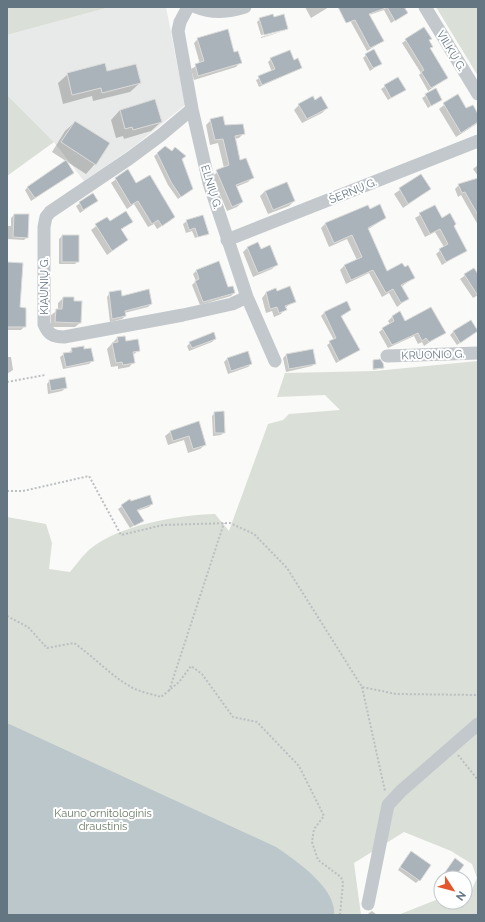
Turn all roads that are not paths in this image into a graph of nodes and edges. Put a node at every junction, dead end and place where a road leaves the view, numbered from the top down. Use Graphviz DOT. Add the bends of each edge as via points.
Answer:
graph roads {
  1 [pos="188,7"];
  2 [pos="196,7"];
  3 [pos="245,7"];
  4 [pos="425,7"];
  5 [pos="478,94"];
  6 [pos="192,109"];
  7 [pos="478,141"];
  8 [pos="227,240"];
  9 [pos="247,297"];
  10 [pos="478,353"];
  11 [pos="387,356"];
  12 [pos="275,361"];
  13 [pos="478,724"];
  14 [pos="368,904"];
  1 -- 6 [label="street, ELNIŲ G." via="178,32"];
  2 -- 3 [label="street" via="221,12"];
  4 -- 5 [label="street, VILKŲ G."];
  6 -- 8 [label="street, ELNIŲ G." via="201,156"];
  6 -- 9 [label="street, KIAUNIŲ G." via="161,136 46,217 44,324 50,334 64,337 183,315 232,304"];
  7 -- 8 [label="street, ŠERNŲ G."];
  8 -- 9 [label="street, ELNIŲ G."];
  9 -- 12 [label="street, ELNIŲ G."];
  10 -- 11 [label="street, KRUONIO G."];
  13 -- 14 [label="street" via="388,805"];
}
